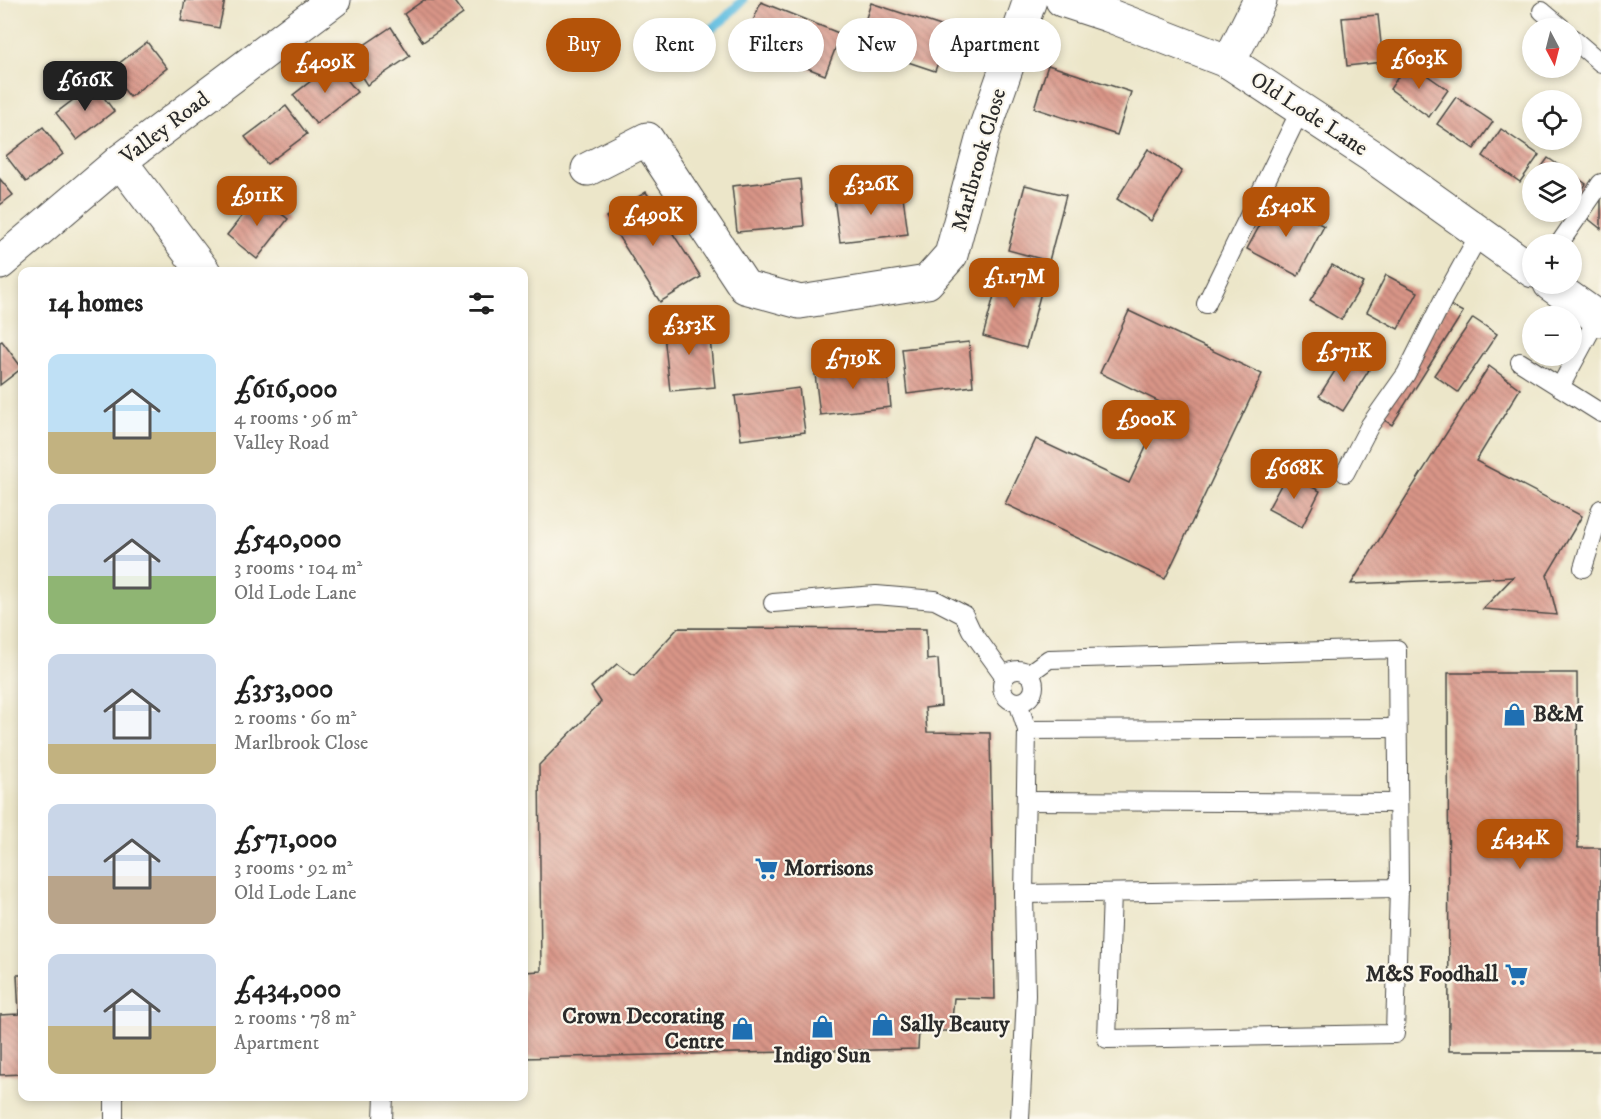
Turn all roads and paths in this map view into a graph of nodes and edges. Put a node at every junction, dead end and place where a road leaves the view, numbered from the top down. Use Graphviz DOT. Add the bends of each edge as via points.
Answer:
graph roads {
  1 [pos="1030,0"];
  2 [pos="1062,0"];
  3 [pos="1260,0"];
  4 [pos="318,5"];
  5 [pos="1542,11"];
  6 [pos="1550,18"];
  7 [pos="1582,47"];
  8 [pos="1229,62"];
  9 [pos="1601,63"];
  10 [pos="1301,109"];
  11 [pos="120,161"];
  12 [pos="588,169"];
  13 [pos="1601,183"];
  14 [pos="1480,233"];
  15 [pos="1566,234"];
  16 [pos="0,263"];
  17 [pos="1522,263"];
  18 [pos="200,267"];
  19 [pos="1564,294"];
  20 [pos="1206,304"];
  21 [pos="1599,319"];
  22 [pos="1520,362"];
  23 [pos="1560,387"];
  24 [pos="1601,413"];
  25 [pos="1345,473"];
  26 [pos="1601,509"];
  27 [pos="1583,568"];
  28 [pos="773,603"];
  29 [pos="1028,674"];
  30 [pos="1005,676"];
  31 [pos="1018,702"];
  32 [pos="1396,728"];
  33 [pos="1027,730"];
  34 [pos="1026,801"];
  35 [pos="1397,803"];
  36 [pos="1399,888"];
  37 [pos="1112,893"];
  38 [pos="1024,894"];
  39 [pos="114,1101"];
  40 [pos="384,1101"];
  41 [pos="114,1119"];
  42 [pos="383,1119"];
  43 [pos="1020,1119"];
  1 -- 12 [label="street, Marlbrook Close" via="984,132 951,255 927,282 800,302 745,287 647,139"];
  2 -- 8 [label="street, Old Lode Lane"];
  3 -- 8 [label="street"];
  4 -- 11 [label="street, Valley Road"];
  5 -- 6 [label="lane"];
  7 -- 9 [label="lane"];
  8 -- 10 [label="street, Old Lode Lane"];
  10 -- 14 [label="street, Old Lode Lane"];
  10 -- 20 [label="lane"];
  11 -- 16 [label="street, Valley Road"];
  11 -- 18 [label="street"];
  13 -- 15 [label="lane"];
  14 -- 17 [label="street, Old Lode Lane"];
  14 -- 25 [label="lane" via="1406,374 1370,425"];
  19 -- 21 [label="street"];
  21 -- 23 [label="lane"];
  22 -- 23 [label="lane"];
  23 -- 24 [label="lane"];
  26 -- 27 [label="lane"];
  28 -- 30 [label="lane" via="876,595 935,600 964,615"];
  29 -- 30 [label="lane" via="1018,670"];
  29 -- 31 [label="lane" via="1033,683 1032,693"];
  29 -- 32 [label="lane" via="1049,659 1397,650"];
  30 -- 31 [label="lane" via="1003,691"];
  31 -- 33 [label="lane"];
  32 -- 33 [label="lane"];
  32 -- 35 [label="lane"];
  33 -- 34 [label="lane"];
  34 -- 35 [label="lane"];
  34 -- 38 [label="lane"];
  35 -- 36 [label="lane"];
  36 -- 37 [label="lane"];
  36 -- 37 [label="lane" via="1395,1034 1107,1038"];
  37 -- 38 [label="lane"];
  38 -- 43 [label="lane" via="1026,995"];
  39 -- 41 [label="lane"];
  40 -- 42 [label="lane"];
}
